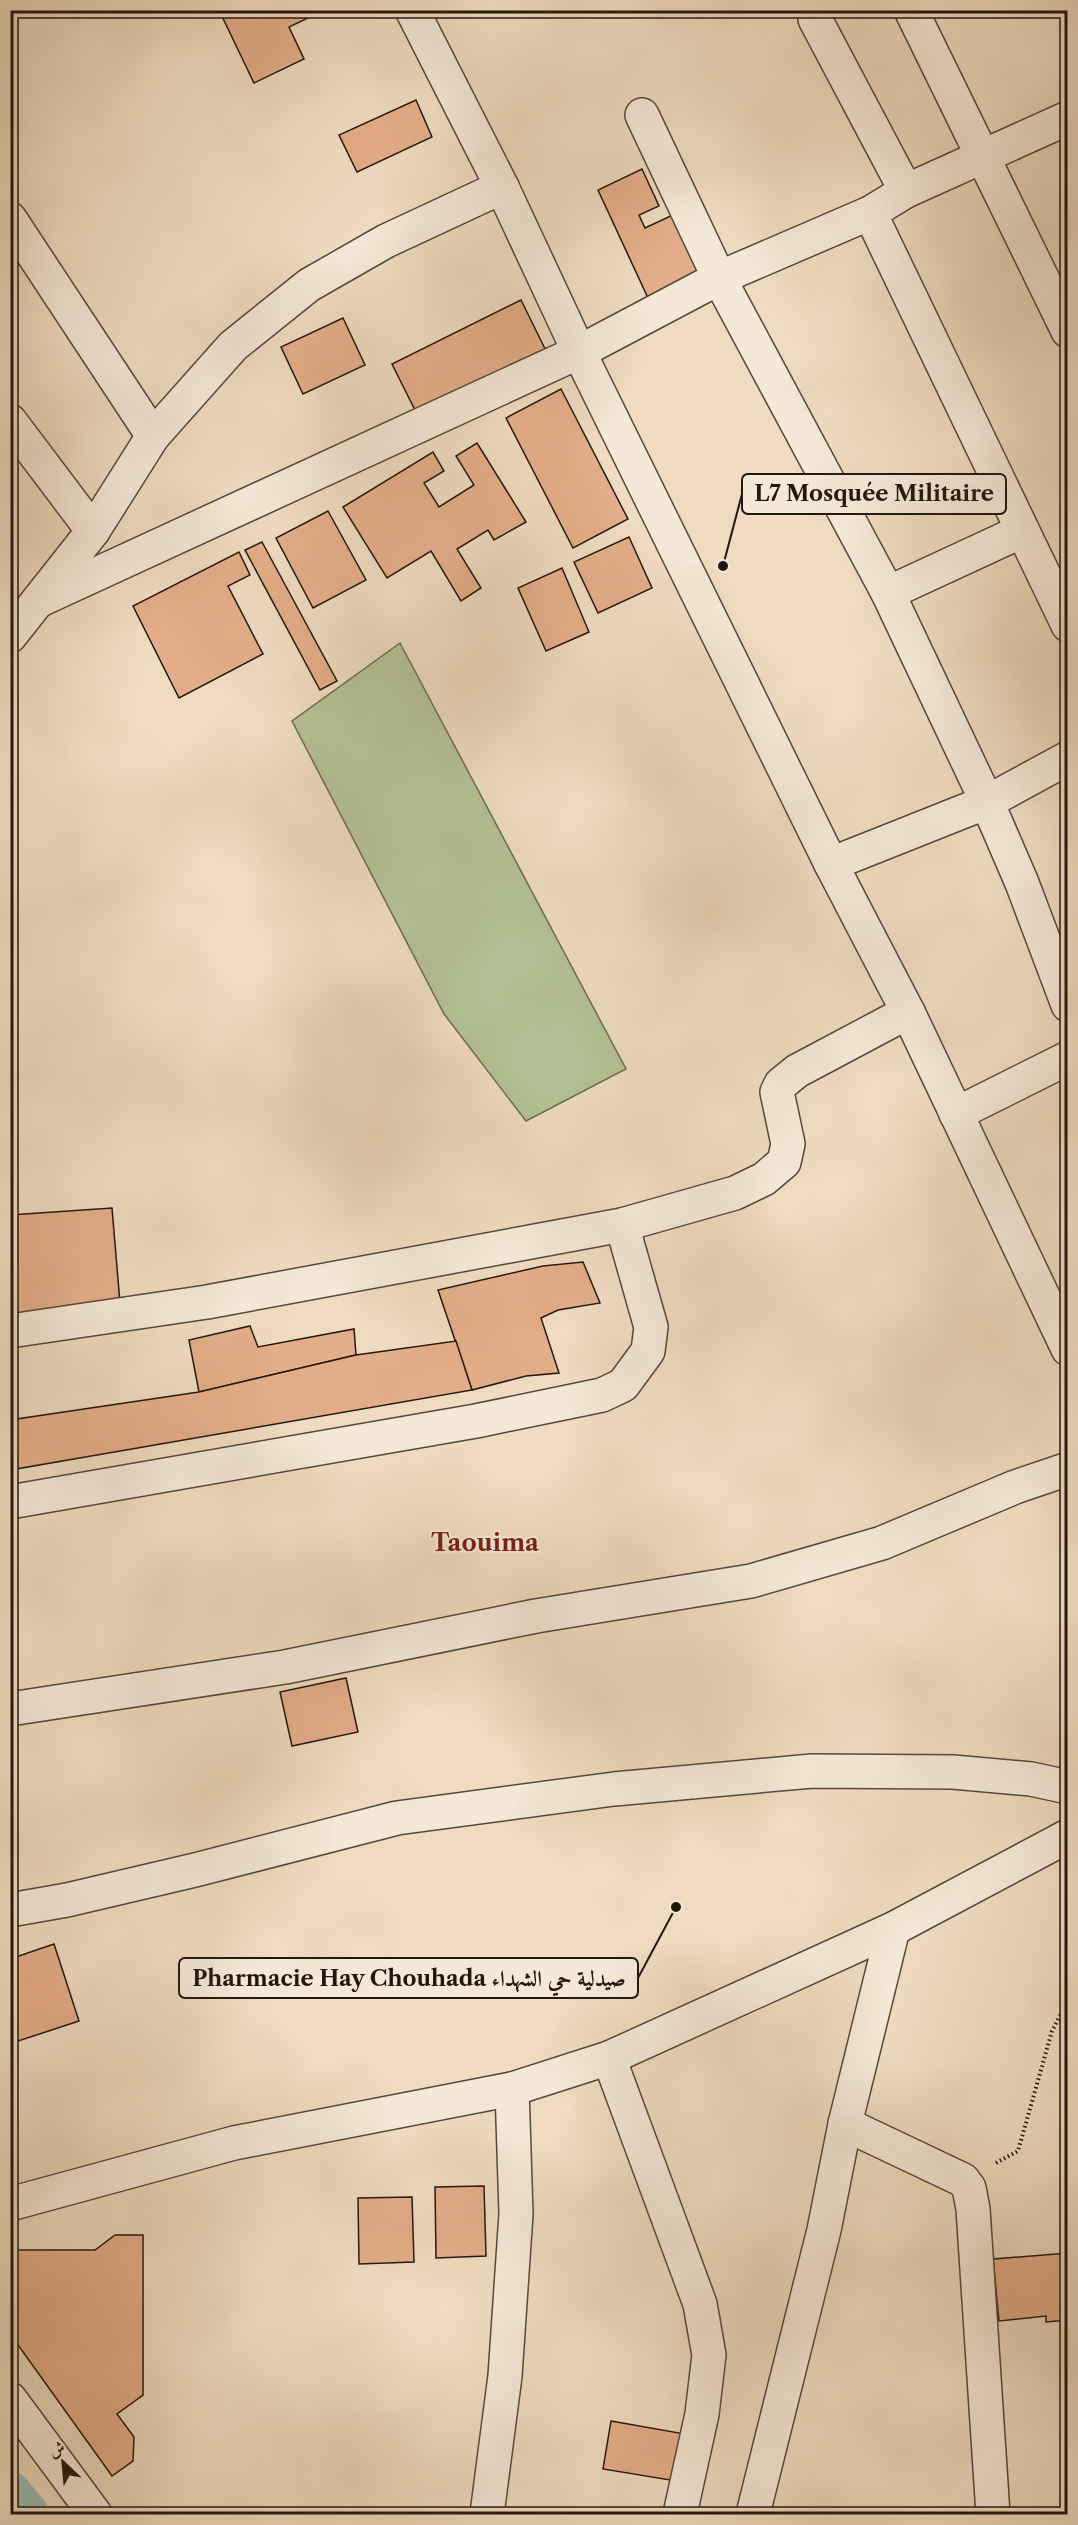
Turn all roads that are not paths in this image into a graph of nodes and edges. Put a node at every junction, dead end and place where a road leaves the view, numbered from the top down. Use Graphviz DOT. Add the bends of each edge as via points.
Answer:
graph roads {
  1 [pos="412,10"];
  2 [pos="911,10"];
  3 [pos="815,19"];
  4 [pos="642,115"];
  5 [pos="1068,118"];
  6 [pos="982,157"];
  7 [pos="502,187"];
  8 [pos="906,191"];
  9 [pos="870,213"];
  10 [pos="10,219"];
  11 [pos="719,278"];
  12 [pos="1068,331"];
  13 [pos="579,352"];
  14 [pos="10,421"];
  15 [pos="153,436"];
  16 [pos="93,531"];
  17 [pos="1022,531"];
  18 [pos="888,593"];
  19 [pos="38,602"];
  20 [pos="1068,625"];
  21 [pos="10,636"];
  22 [pos="1068,758"];
  23 [pos="987,802"];
  24 [pos="831,864"];
  25 [pos="1068,1005"];
  26 [pos="908,1012"];
  27 [pos="1068,1058"];
  28 [pos="956,1114"];
  29 [pos="622,1225"];
  30 [pos="10,1331"];
  31 [pos="1068,1348"];
  32 [pos="1068,1469"];
  33 [pos="10,1502"];
  34 [pos="10,1709"];
  35 [pos="1068,1787"];
  36 [pos="1068,1836"];
  37 [pos="10,1910"];
  38 [pos="892,1929"];
  39 [pos="609,2058"];
  40 [pos="512,2089"];
  41 [pos="845,2124"];
  42 [pos="10,2204"];
  43 [pos="10,2399"];
  44 [pos="95,2514"];
  45 [pos="488,2514"];
  46 [pos="680,2514"];
  47 [pos="753,2514"];
  48 [pos="993,2514"];
  1 -- 7 [label="street"];
  2 -- 6 [label="street"];
  3 -- 8 [label="street"];
  4 -- 11 [label="street"];
  5 -- 6 [label="street"];
  6 -- 8 [label="street"];
  6 -- 12 [label="street"];
  7 -- 13 [label="street"];
  7 -- 15 [label="street" via="386,241 309,285 233,346"];
  8 -- 9 [label="street"];
  9 -- 11 [label="street"];
  9 -- 17 [label="street"];
  10 -- 15 [label="street"];
  11 -- 13 [label="street"];
  11 -- 18 [label="street"];
  13 -- 19 [label="street"];
  13 -- 24 [label="street"];
  14 -- 16 [label="street"];
  15 -- 16 [label="street"];
  16 -- 19 [label="street"];
  17 -- 18 [label="street"];
  17 -- 20 [label="street"];
  18 -- 23 [label="street"];
  19 -- 21 [label="street"];
  22 -- 23 [label="street"];
  23 -- 24 [label="street"];
  23 -- 25 [label="street"];
  24 -- 26 [label="street"];
  26 -- 28 [label="street"];
  26 -- 29 [label="street" via="797,1071 781,1084 777,1092 788,1144 784,1162 764,1179 735,1193"];
  27 -- 28 [label="street"];
  28 -- 31 [label="street"];
  29 -- 30 [label="street" via="207,1302"];
  29 -- 33 [label="street" via="651,1327 648,1351 623,1385 602,1395 464,1423"];
  32 -- 34 [label="street" via="882,1543 751,1581 536,1616 285,1667"];
  35 -- 37 [label="street" via="1031,1779 953,1772 812,1771 614,1789 397,1818 195,1870"];
  36 -- 38 [label="street"];
  38 -- 39 [label="street"];
  38 -- 41 [label="street"];
  39 -- 40 [label="street"];
  39 -- 46 [label="street" via="700,2304 708,2355 702,2414"];
  40 -- 42 [label="street" via="234,2143"];
  40 -- 45 [label="street" via="516,2214 505,2376"];
  41 -- 47 [label="street" via="824,2230"];
  41 -- 48 [label="street" via="963,2180 969,2188 974,2209"];
  43 -- 44 [label="street"];
}
